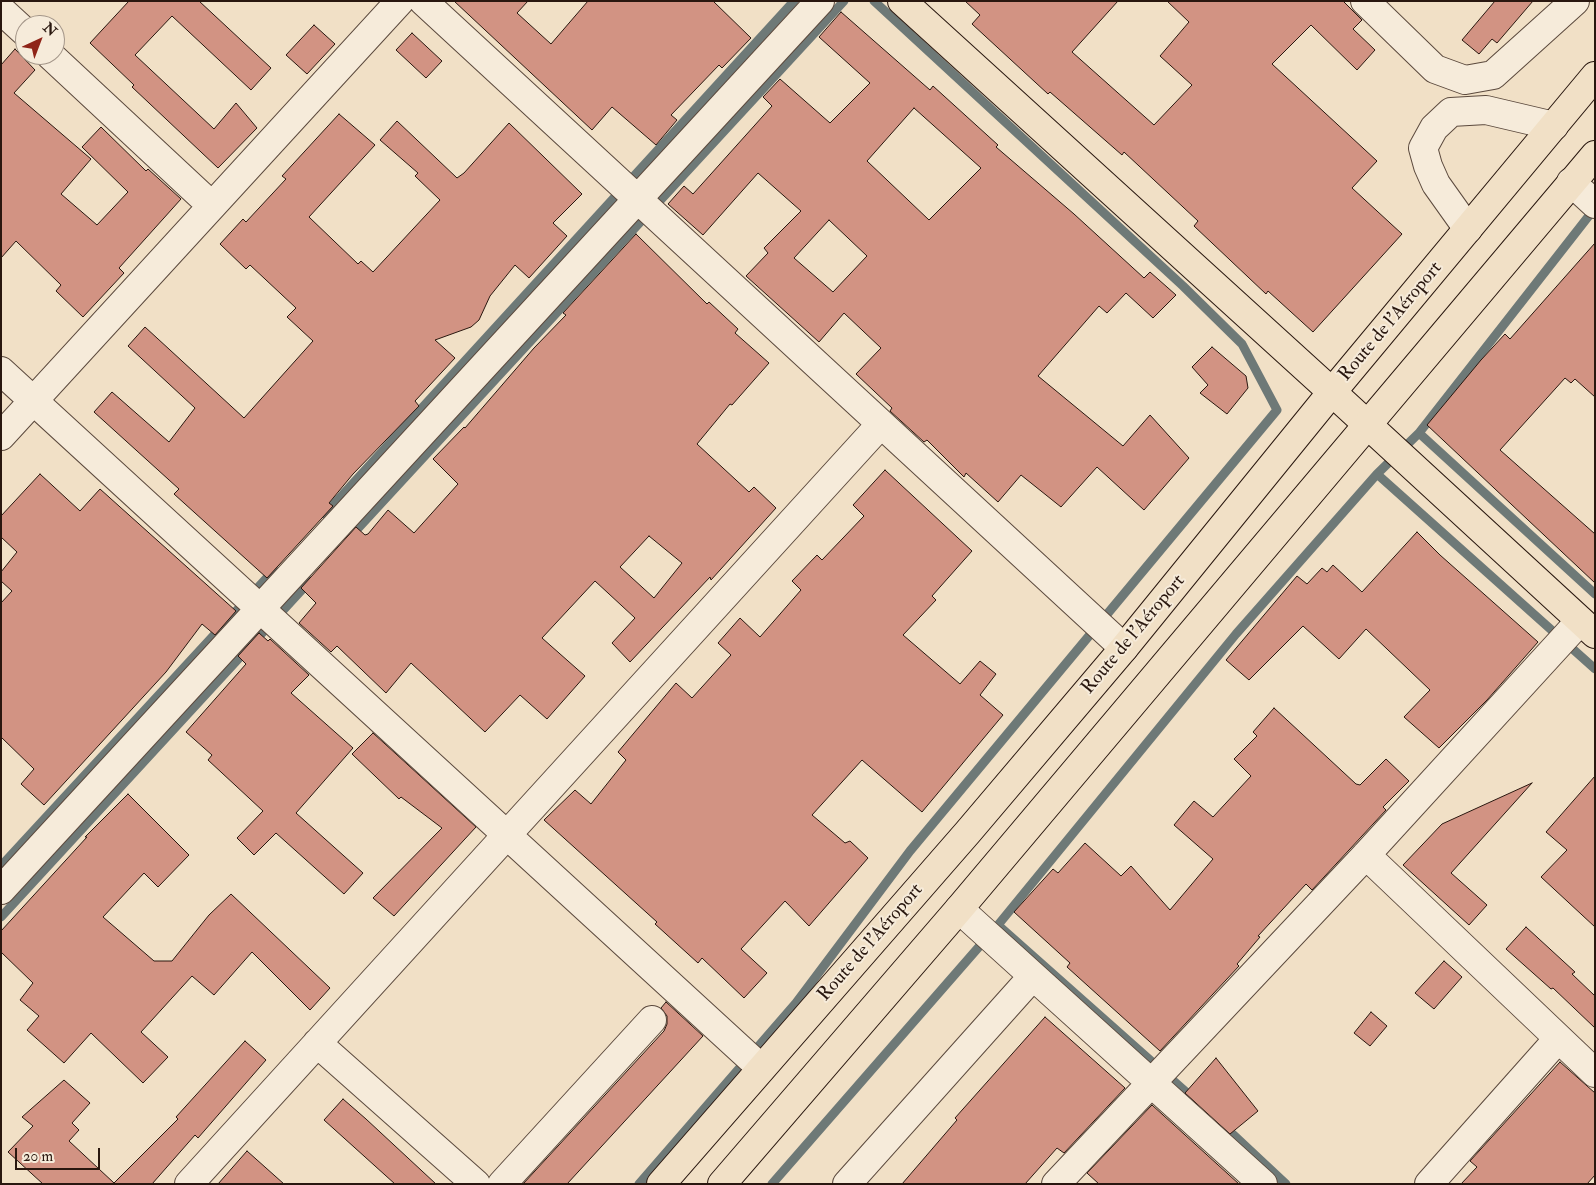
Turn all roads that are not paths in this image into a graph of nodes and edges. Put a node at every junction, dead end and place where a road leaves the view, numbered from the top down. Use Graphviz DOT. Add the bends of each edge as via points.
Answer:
graph roads {
  1 [pos="400,1"];
  2 [pos="424,1"];
  3 [pos="820,1"];
  4 [pos="902,1"];
  5 [pos="1365,1"];
  6 [pos="1575,1"];
  7 [pos="1583,1"];
  8 [pos="1,10"];
  9 [pos="1595,12"];
  10 [pos="15,23"];
  11 [pos="61,65"];
  12 [pos="1595,76"];
  13 [pos="1554,126"];
  14 [pos="1587,167"];
  15 [pos="638,199"];
  16 [pos="1595,204"];
  17 [pos="211,206"];
  18 [pos="1468,229"];
  19 [pos="1,371"];
  20 [pos="1332,392"];
  21 [pos="34,401"];
  22 [pos="882,424"];
  23 [pos="1367,424"];
  24 [pos="1,436"];
  25 [pos="260,608"];
  26 [pos="1588,627"];
  27 [pos="1124,648"];
  28 [pos="507,835"];
  29 [pos="1366,855"];
  30 [pos="4,882"];
  31 [pos="959,909"];
  32 [pos="1033,976"];
  33 [pos="652,1020"];
  34 [pos="1558,1039"];
  35 [pos="318,1043"];
  36 [pos="761,1068"];
  37 [pos="1595,1073"];
  38 [pos="1151,1082"];
  39 [pos="189,1184"];
  40 [pos="476,1184"];
  41 [pos="502,1184"];
  42 [pos="661,1184"];
  43 [pos="722,1184"];
  44 [pos="847,1184"];
  45 [pos="1056,1184"];
  46 [pos="1263,1184"];
  47 [pos="1429,1184"];
  1 -- 17 [label="street"];
  2 -- 15 [label="street"];
  3 -- 15 [label="street"];
  4 -- 20 [label="main road"];
  5 -- 6 [label="street" via="1436,69 1465,80 1493,75"];
  7 -- 9 [label="street"];
  8 -- 10 [label="street"];
  11 -- 17 [label="street"];
  12 -- 13 [label="main road, Route de l'Aéroport"];
  13 -- 18 [label="main road, Route de l'Aéroport"];
  13 -- 18 [label="street" via="1486,110 1451,112 1434,128 1423,148 1428,166 1436,184"];
  14 -- 16 [label="street"];
  14 -- 23 [label="main road"];
  15 -- 22 [label="street"];
  15 -- 25 [label="street"];
  17 -- 21 [label="street"];
  18 -- 20 [label="main road, Route de l'Aéroport"];
  19 -- 21 [label="street"];
  20 -- 23 [label="main road"];
  20 -- 27 [label="main road, Route de l'Aéroport"];
  21 -- 24 [label="street"];
  21 -- 25 [label="street"];
  22 -- 27 [label="street"];
  22 -- 28 [label="street"];
  23 -- 26 [label="main road"];
  23 -- 31 [label="main road"];
  25 -- 28 [label="street"];
  25 -- 30 [label="street"];
  26 -- 29 [label="street"];
  27 -- 36 [label="main road, Route de l'Aéroport"];
  28 -- 35 [label="street"];
  28 -- 36 [label="street"];
  29 -- 34 [label="street"];
  29 -- 38 [label="street"];
  31 -- 32 [label="street"];
  31 -- 43 [label="main road"];
  32 -- 38 [label="street"];
  32 -- 44 [label="street"];
  33 -- 41 [label="street"];
  34 -- 37 [label="street"];
  34 -- 47 [label="street"];
  35 -- 39 [label="street"];
  35 -- 40 [label="street"];
  36 -- 42 [label="main road, Route de l'Aéroport"];
  38 -- 45 [label="street"];
  38 -- 46 [label="street"];
}
